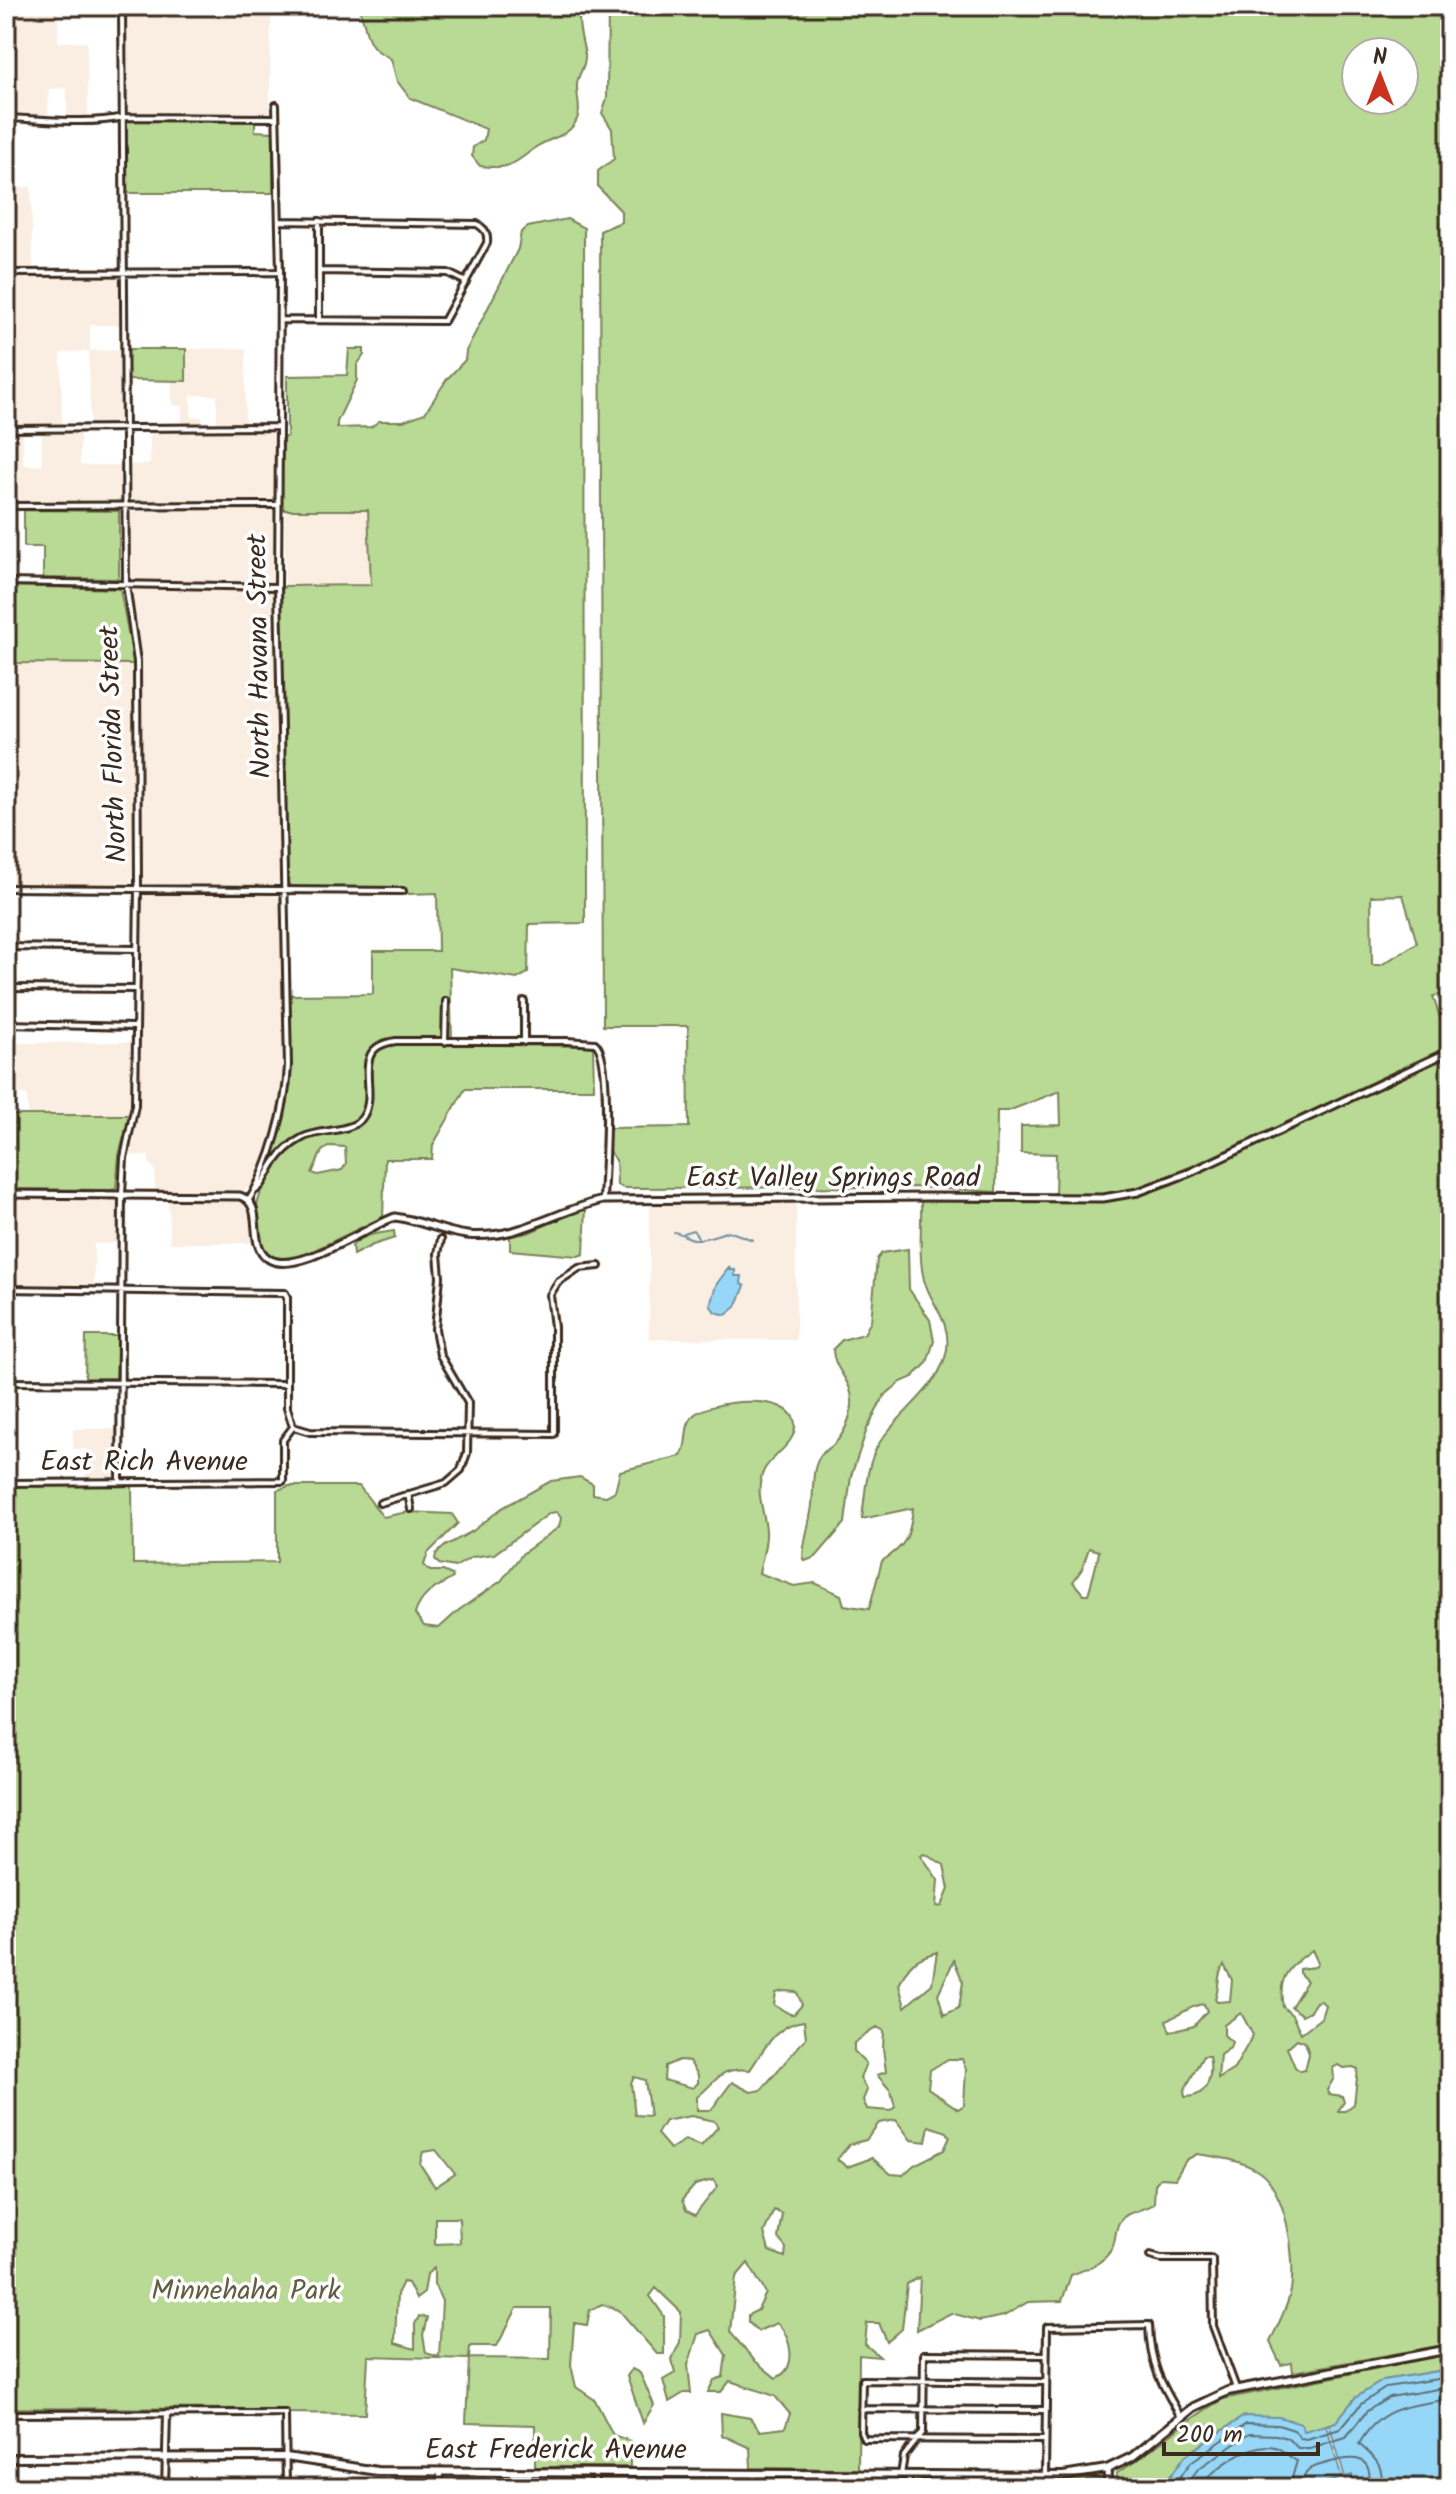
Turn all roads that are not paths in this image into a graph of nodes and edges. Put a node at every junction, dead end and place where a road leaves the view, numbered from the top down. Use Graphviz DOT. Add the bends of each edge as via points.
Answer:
graph roads {
  1 [pos="122,6"];
  2 [pos="276,105"];
  3 [pos="124,117"];
  4 [pos="6,118"];
  5 [pos="276,118"];
  6 [pos="280,221"];
  7 [pos="319,221"];
  8 [pos="123,271"];
  9 [pos="319,271"];
  10 [pos="280,272"];
  11 [pos="6,273"];
  12 [pos="467,282"];
  13 [pos="280,320"];
  14 [pos="319,320"];
  15 [pos="279,427"];
  16 [pos="125,428"];
  17 [pos="6,429"];
  18 [pos="277,505"];
  19 [pos="6,506"];
  20 [pos="125,506"];
  21 [pos="6,582"];
  22 [pos="126,584"];
  23 [pos="278,587"];
  24 [pos="6,888"];
  25 [pos="138,889"];
  26 [pos="284,891"];
  27 [pos="403,891"];
  28 [pos="6,947"];
  29 [pos="137,949"];
  30 [pos="6,988"];
  31 [pos="136,989"];
  32 [pos="446,1001"];
  33 [pos="524,1001"];
  34 [pos="6,1024"];
  35 [pos="136,1027"];
  36 [pos="445,1042"];
  37 [pos="524,1042"];
  38 [pos="1450,1051"];
  39 [pos="254,1191"];
  40 [pos="6,1194"];
  41 [pos="122,1194"];
  42 [pos="249,1200"];
  43 [pos="603,1200"];
  44 [pos="441,1239"];
  45 [pos="599,1266"];
  46 [pos="6,1289"];
  47 [pos="121,1290"];
  48 [pos="6,1382"];
  49 [pos="120,1383"];
  50 [pos="287,1384"];
  51 [pos="293,1427"];
  52 [pos="469,1432"];
  53 [pos="120,1480"];
  54 [pos="6,1483"];
  55 [pos="408,1494"];
  56 [pos="380,1503"];
  57 [pos="411,1509"];
  58 [pos="1150,2256"];
  59 [pos="1450,2349"];
  60 [pos="1045,2355"];
  61 [pos="924,2381"];
  62 [pos="1045,2382"];
  63 [pos="1236,2388"];
  64 [pos="861,2409"];
  65 [pos="923,2409"];
  66 [pos="1046,2410"];
  67 [pos="6,2414"];
  68 [pos="168,2414"];
  69 [pos="1181,2417"];
  70 [pos="919,2439"];
  71 [pos="1045,2440"];
  72 [pos="165,2457"];
  73 [pos="286,2457"];
  74 [pos="6,2458"];
  75 [pos="1107,2469"];
  76 [pos="440,2471"];
  77 [pos="595,2473"];
  78 [pos="754,2473"];
  79 [pos="905,2475"];
  80 [pos="1045,2475"];
  81 [pos="165,2488"];
  82 [pos="286,2488"];
  83 [pos="440,2488"];
  84 [pos="595,2488"];
  85 [pos="753,2488"];
  86 [pos="908,2488"];
  87 [pos="1108,2488"];
  1 -- 3 [label="street, North Florida Street"];
  2 -- 5 [label="street, North Havana Street"];
  3 -- 4 [label="street"];
  3 -- 5 [label="street"];
  3 -- 8 [label="street, North Florida Street"];
  5 -- 6 [label="street, North Havana Street"];
  6 -- 7 [label="street"];
  6 -- 10 [label="street, North Havana Street"];
  7 -- 9 [label="street"];
  7 -- 12 [label="street" via="477,224 486,231 487,243"];
  8 -- 10 [label="street"];
  8 -- 11 [label="street"];
  8 -- 16 [label="street, North Florida Street"];
  9 -- 12 [label="street" via="448,273"];
  9 -- 14 [label="street"];
  10 -- 13 [label="street, North Havana Street"];
  12 -- 14 [label="street" via="447,319 439,322"];
  13 -- 14 [label="street"];
  13 -- 15 [label="street, North Havana Street"];
  15 -- 16 [label="street"];
  15 -- 18 [label="street, North Havana Street"];
  16 -- 17 [label="street"];
  16 -- 20 [label="street, North Florida Street"];
  18 -- 20 [label="street"];
  18 -- 23 [label="street, North Havana Street"];
  19 -- 20 [label="street"];
  20 -- 22 [label="street, North Florida Street"];
  21 -- 22 [label="street"];
  22 -- 23 [label="street"];
  22 -- 25 [label="street, North Florida Street" via="137,662"];
  23 -- 26 [label="street, North Havana Street"];
  24 -- 25 [label="street"];
  25 -- 26 [label="street"];
  25 -- 29 [label="street, North Florida Street"];
  26 -- 27 [label="street"];
  26 -- 39 [label="street, North Havana Street" via="286,1089"];
  28 -- 29 [label="street"];
  29 -- 31 [label="street, North Florida Street"];
  30 -- 31 [label="street"];
  31 -- 35 [label="street, North Florida Street"];
  32 -- 36 [label="street"];
  33 -- 37 [label="street"];
  34 -- 35 [label="street"];
  35 -- 41 [label="street, North Florida Street" via="135,1105"];
  36 -- 37 [label="street"];
  36 -- 39 [label="street" via="392,1042 375,1049 368,1063 367,1106 361,1120 293,1143"];
  37 -- 43 [label="street" via="598,1045 606,1109"];
  38 -- 43 [label="street, East Valley Springs Road" via="1138,1192 1103,1198"];
  39 -- 42 [label="street, North Havana Street"];
  40 -- 41 [label="street"];
  41 -- 42 [label="street" via="236,1195"];
  41 -- 47 [label="street, North Florida Street"];
  42 -- 43 [label="street, East Valley Springs Road" via="260,1249 270,1260 285,1263 395,1217 457,1233 496,1235"];
  44 -- 52 [label="street" via="436,1342 468,1403"];
  45 -- 52 [label="street" via="579,1268 558,1282 550,1295 554,1434"];
  46 -- 47 [label="street"];
  47 -- 49 [label="street, North Florida Street"];
  47 -- 50 [label="street" via="285,1293"];
  48 -- 49 [label="street"];
  49 -- 50 [label="street"];
  49 -- 53 [label="street, North Florida Street"];
  50 -- 51 [label="street"];
  51 -- 52 [label="street" via="310,1432"];
  51 -- 53 [label="street, East Rich Avenue" via="283,1440 283,1481"];
  52 -- 55 [label="street" via="465,1462 455,1477"];
  53 -- 54 [label="street, East Rich Avenue"];
  55 -- 56 [label="street"];
  55 -- 57 [label="street"];
  58 -- 63 [label="street" via="1212,2259 1213,2326"];
  59 -- 63 [label="main road"];
  60 -- 61 [label="street" via="924,2354"];
  60 -- 62 [label="street"];
  60 -- 69 [label="street" via="1047,2327 1149,2325 1153,2365"];
  61 -- 62 [label="street"];
  61 -- 64 [label="street" via="862,2380"];
  61 -- 65 [label="street"];
  62 -- 66 [label="street"];
  63 -- 69 [label="main road"];
  64 -- 65 [label="street"];
  64 -- 70 [label="street" via="864,2439"];
  65 -- 66 [label="street"];
  65 -- 70 [label="street"];
  66 -- 71 [label="street"];
  67 -- 68 [label="street"];
  68 -- 72 [label="street"];
  68 -- 73 [label="street" via="285,2413"];
  69 -- 75 [label="main road" via="1132,2457"];
  70 -- 71 [label="street"];
  70 -- 79 [label="street" via="904,2456"];
  71 -- 80 [label="street"];
  72 -- 73 [label="main road, East Frederick Avenue"];
  72 -- 74 [label="main road, East Frederick Avenue"];
  72 -- 81 [label="street"];
  73 -- 76 [label="main road, East Frederick Avenue" via="363,2470"];
  73 -- 82 [label="street"];
  75 -- 80 [label="main road, East Frederick Avenue"];
  75 -- 87 [label="street"];
  76 -- 77 [label="main road, East Frederick Avenue"];
  76 -- 83 [label="street"];
  77 -- 78 [label="main road, East Frederick Avenue"];
  77 -- 84 [label="street"];
  78 -- 79 [label="main road, East Frederick Avenue"];
  78 -- 85 [label="street"];
  79 -- 80 [label="main road, East Frederick Avenue"];
  79 -- 86 [label="street"];
}
